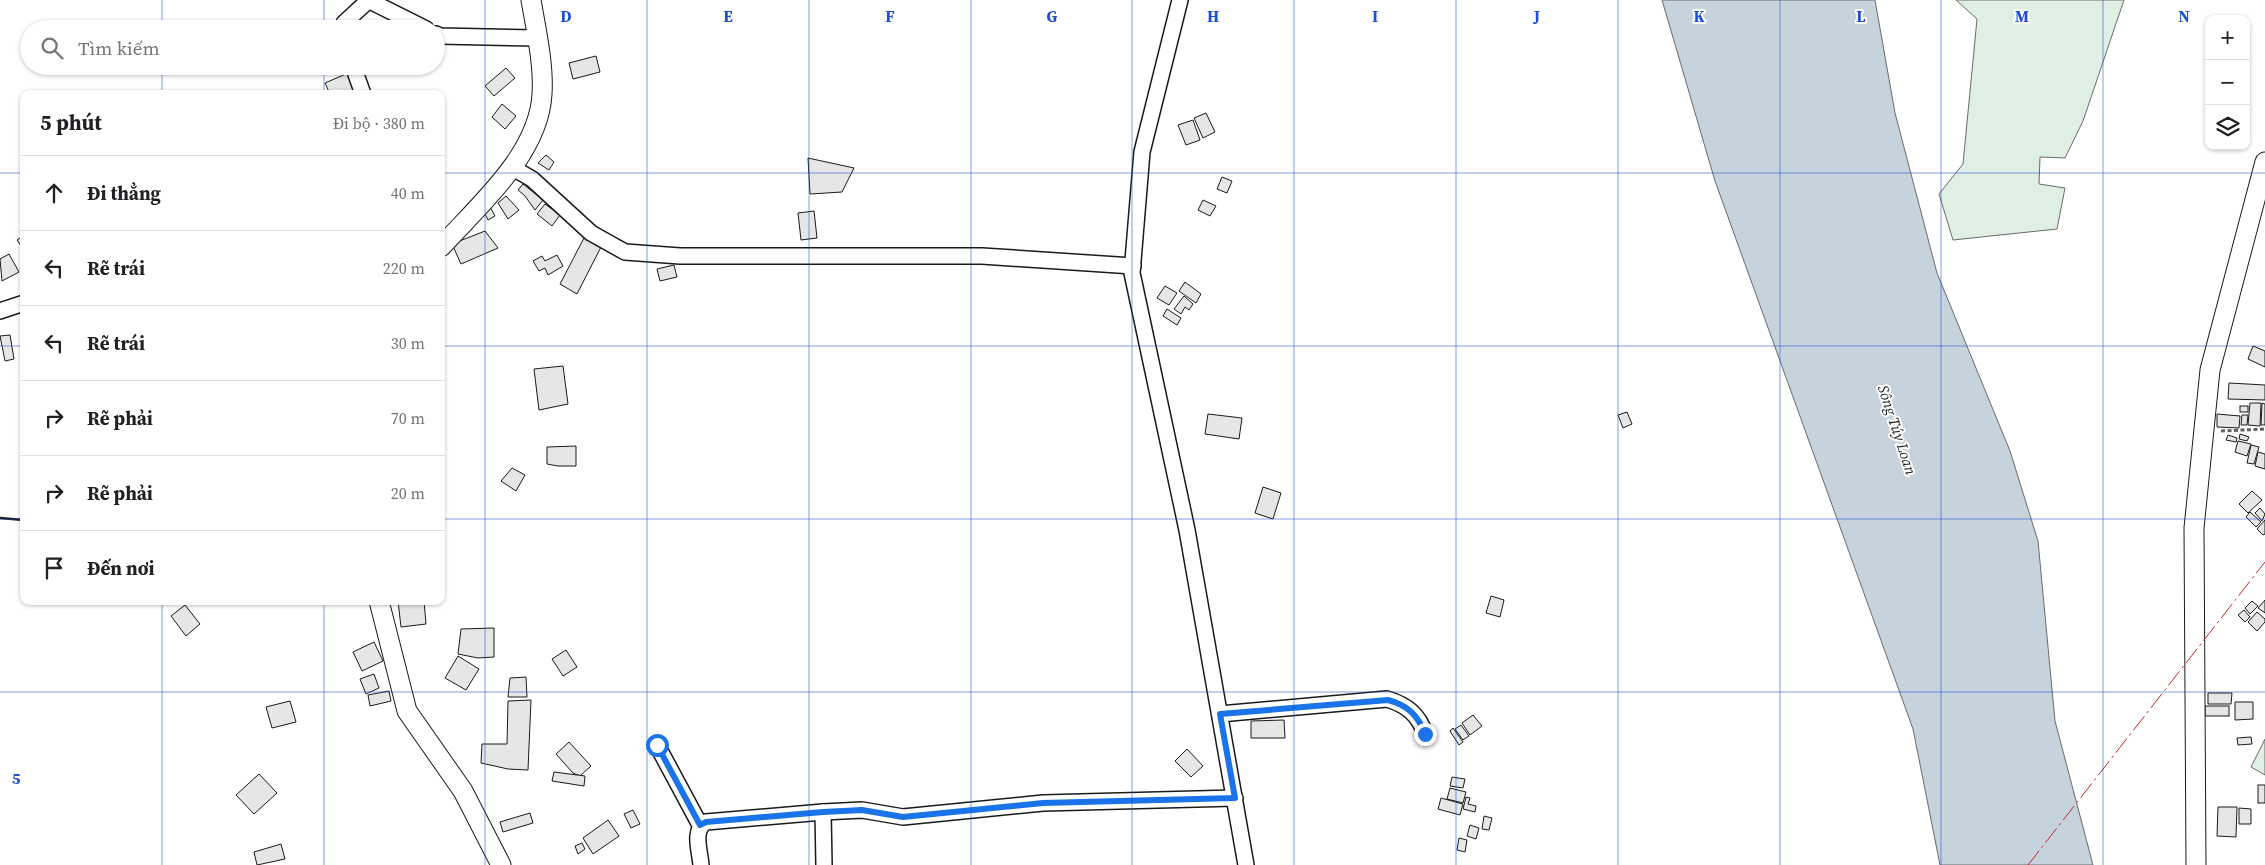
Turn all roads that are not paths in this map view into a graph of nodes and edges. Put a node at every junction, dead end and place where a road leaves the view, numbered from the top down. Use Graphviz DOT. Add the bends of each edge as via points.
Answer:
graph roads {
  1 [pos="368,0"];
  2 [pos="530,0"];
  3 [pos="1180,0"];
  4 [pos="347,20"];
  5 [pos="408,20"];
  6 [pos="445,36"];
  7 [pos="537,38"];
  8 [pos="356,75"];
  9 [pos="362,90"];
  10 [pos="2265,162"];
  11 [pos="513,168"];
  12 [pos="445,243"];
  13 [pos="1133,266"];
  14 [pos="20,304"];
  15 [pos="0,311"];
  16 [pos="380,605"];
  17 [pos="1220,714"];
  18 [pos="1425,734"];
  19 [pos="657,745"];
  20 [pos="1235,798"];
  21 [pos="823,812"];
  22 [pos="700,825"];
  23 [pos="500,865"];
  24 [pos="701,865"];
  25 [pos="824,865"];
  26 [pos="1246,865"];
  27 [pos="2196,865"];
  1 -- 4 [label="street"];
  1 -- 5 [label="street"];
  2 -- 7 [label="street"];
  3 -- 13 [label="street" via="1142,152"];
  6 -- 7 [label="street"];
  7 -- 11 [label="street" via="542,95 533,133"];
  8 -- 9 [label="street"];
  10 -- 27 [label="street" via="2210,370 2194,528"];
  11 -- 12 [label="street"];
  11 -- 13 [label="street" via="532,180 591,233 625,252 680,256 982,256"];
  13 -- 17 [label="street" via="1187,530"];
  14 -- 15 [label="street"];
  16 -- 23 [label="street" via="408,711 464,791"];
  17 -- 18 [label="street" via="1388,700 1408,708 1417,716"];
  17 -- 20 [label="street"];
  19 -- 22 [label="street"];
  20 -- 21 [label="street" via="1043,803 903,817 862,810"];
  20 -- 26 [label="street"];
  21 -- 22 [label="street"];
  21 -- 25 [label="street"];
  22 -- 24 [label="street"];
}
